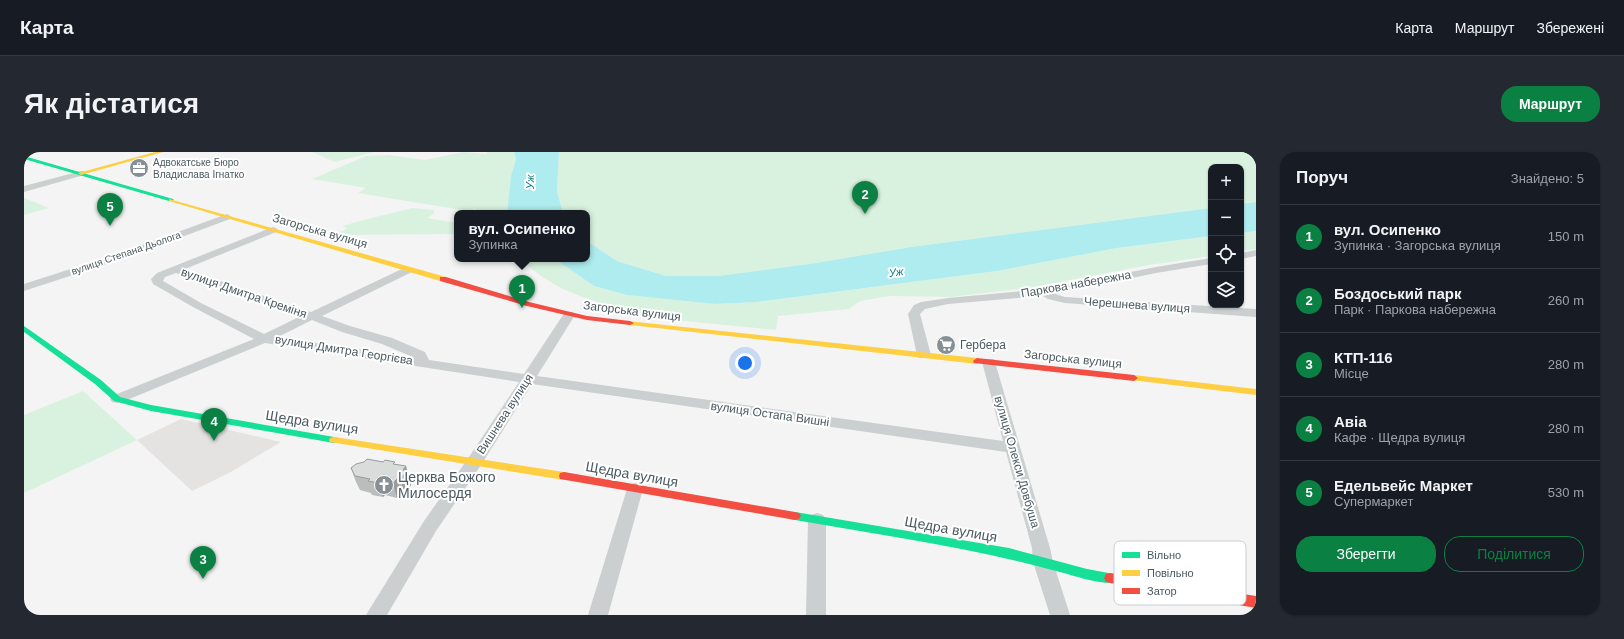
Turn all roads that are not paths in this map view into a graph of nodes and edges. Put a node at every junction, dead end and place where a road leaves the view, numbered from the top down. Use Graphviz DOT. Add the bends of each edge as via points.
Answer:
graph roads {
  1 [pos="161,152"];
  2 [pos="24,157"];
  3 [pos="81,173"];
  4 [pos="24,189"];
  5 [pos="227,217"];
  6 [pos="273,230"];
  7 [pos="1256,253"];
  8 [pos="1244,255"];
  9 [pos="1208,261"];
  10 [pos="175,270"];
  11 [pos="408,270"];
  12 [pos="24,288"];
  13 [pos="1044,292"];
  14 [pos="1256,313"];
  15 [pos="569,315"];
  16 [pos="312,316"];
  17 [pos="24,328"];
  18 [pos="264,338"];
  19 [pos="924,355"];
  20 [pos="423,362"];
  21 [pos="989,362"];
  22 [pos="528,379"];
  23 [pos="1256,392"];
  24 [pos="118,399"];
  25 [pos="1013,448"];
  26 [pos="475,461"];
  27 [pos="635,488"];
  28 [pos="817,520"];
  29 [pos="1043,562"];
  30 [pos="1114,578"];
  31 [pos="1246,600"];
  32 [pos="1256,602"];
  33 [pos="376,615"];
  34 [pos="598,615"];
  35 [pos="816,615"];
  36 [pos="1060,615"];
  1 -- 3 [label="street"];
  2 -- 3 [label="street, Загорська вулиця"];
  3 -- 4 [label="street"];
  3 -- 5 [label="street, Загорська вулиця"];
  5 -- 6 [label="street, Загорська вулиця"];
  5 -- 12 [label="street, вулиця Степана Дьолога"];
  6 -- 10 [label="street, вулиця Дмитра Креміня"];
  6 -- 11 [label="street, Загорська вулиця"];
  7 -- 8 [label="street"];
  9 -- 13 [label="street, Паркова набережна"];
  10 -- 16 [label="street, вулиця Дмитра Креміня"];
  10 -- 18 [label="street, вулиця Дмитра Креміня" via="161,275 157,282"];
  11 -- 15 [label="street, Загорська вулиця"];
  11 -- 16 [label="street, вулиця Дмитра Георгієва"];
  13 -- 14 [label="street, Черешнева вулиця" via="1052,298 1065,300"];
  13 -- 19 [label="street, Паркова набережна" via="921,306 914,314"];
  15 -- 19 [label="street, Загорська вулиця"];
  15 -- 22 [label="street, Вишнева вулиця"];
  16 -- 18 [label="street, вулиця Дмитра Георгієва"];
  16 -- 20 [label="street, вулиця Дмитра Георгієва" via="404,348 420,355"];
  17 -- 24 [label="street, Щедра вулиця"];
  18 -- 20 [label="street, вулиця Дмитра Георгієва"];
  18 -- 24 [label="street, вулиця Дмитра Георгієва"];
  19 -- 21 [label="street, Загорська вулиця"];
  20 -- 22 [label="street, вулиця Дмитра Георгієва"];
  21 -- 23 [label="street, Загорська вулиця"];
  21 -- 25 [label="street, вулиця Олекси Довбуша"];
  22 -- 25 [label="street, вулиця Остапа Вишні"];
  22 -- 26 [label="street, Вишнева вулиця"];
  24 -- 26 [label="street, Щедра вулиця" via="158,410 313,437"];
  25 -- 29 [label="street, вулиця Олекси Довбуша"];
  26 -- 27 [label="street, Щедра вулиця"];
  26 -- 33 [label="street, Вишнева вулиця" via="430,526"];
  27 -- 28 [label="street, Щедра вулиця"];
  27 -- 34 [label="street"];
  28 -- 29 [label="street, Щедра вулиця" via="1009,553"];
  28 -- 35 [label="street"];
  29 -- 30 [label="street, Щедра вулиця"];
  29 -- 36 [label="street, вулиця Олекси Довбуша"];
  31 -- 32 [label="street, Щедра вулиця"];
}
